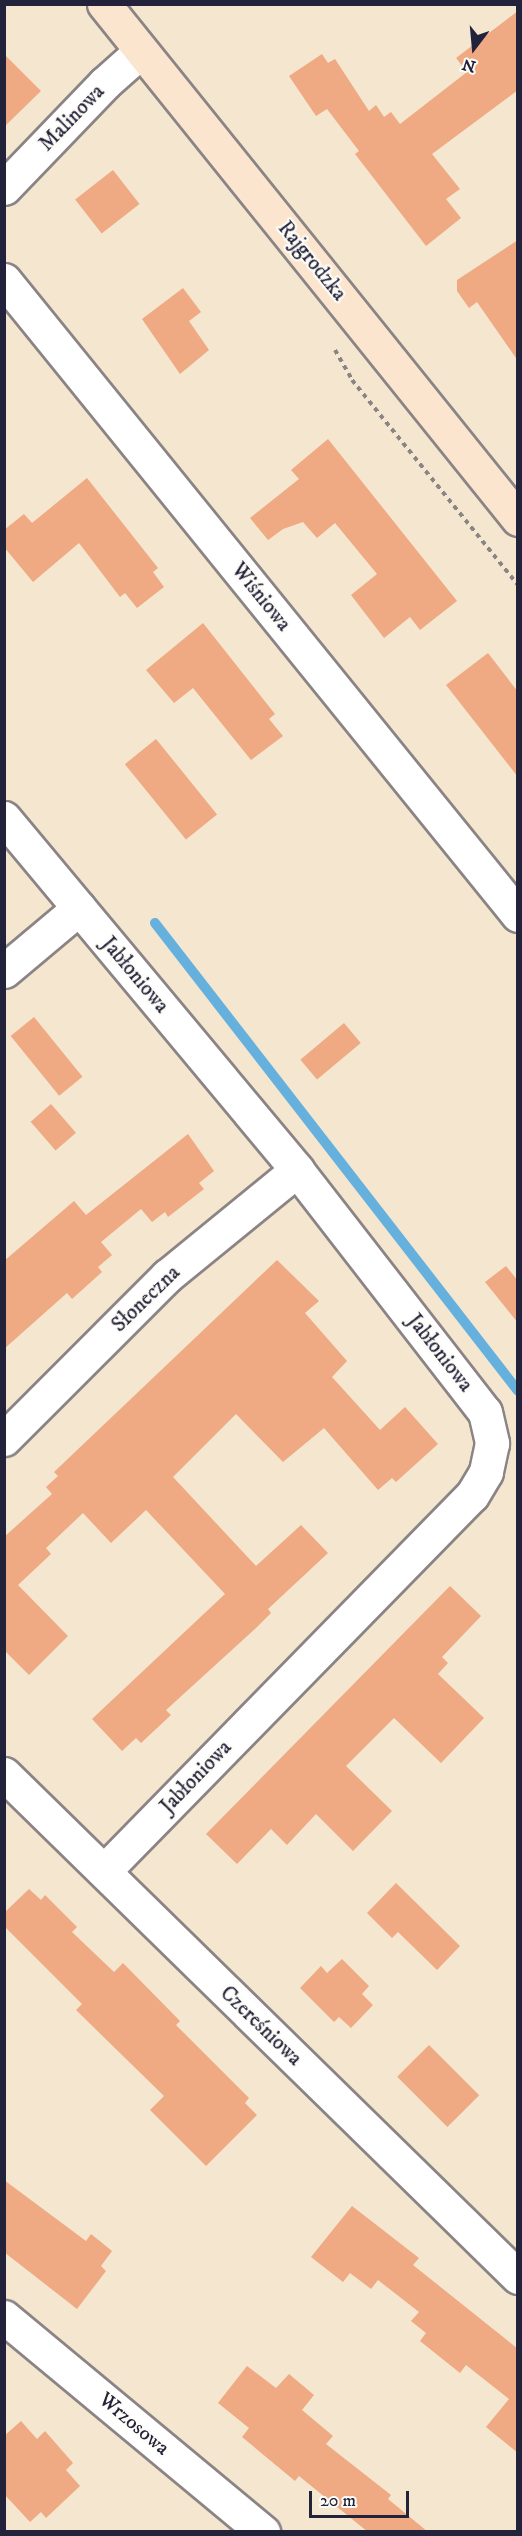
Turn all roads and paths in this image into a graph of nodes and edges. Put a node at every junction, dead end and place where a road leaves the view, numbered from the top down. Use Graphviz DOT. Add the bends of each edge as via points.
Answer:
graph roads {
  1 [pos="104,4"];
  2 [pos="141,51"];
  3 [pos="4,188"];
  4 [pos="4,280"];
  5 [pos="518,519"];
  6 [pos="4,818"];
  7 [pos="79,908"];
  8 [pos="518,915"];
  9 [pos="4,971"];
  10 [pos="297,1170"];
  11 [pos="4,1438"];
  12 [pos="4,1774"];
  13 [pos="104,1871"];
  14 [pos="518,2277"];
  15 [pos="4,2317"];
  16 [pos="263,2532"];
  1 -- 2 [label="street, Rajgrodzka"];
  2 -- 3 [label="street, Malinowa"];
  2 -- 5 [label="street, Rajgrodzka"];
  4 -- 8 [label="street, Wiśniowa"];
  6 -- 7 [label="street, Jabłoniowa"];
  7 -- 9 [label="street"];
  7 -- 10 [label="street, Jabłoniowa"];
  10 -- 11 [label="street, Słoneczna" via="167,1276"];
  10 -- 13 [label="street, Jabłoniowa" via="485,1412 492,1443 486,1472 472,1495"];
  12 -- 13 [label="street, Czereśniowa"];
  13 -- 14 [label="street, Czereśniowa"];
  15 -- 16 [label="street, Wrzosowa"];
}
